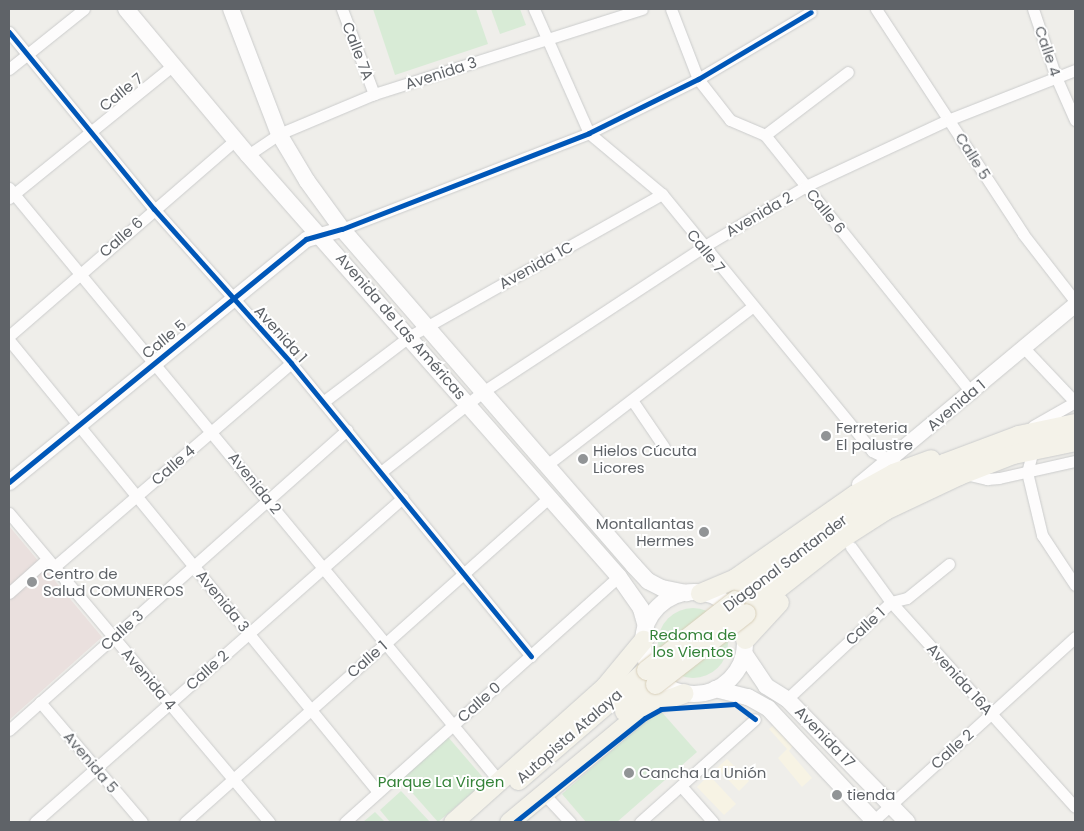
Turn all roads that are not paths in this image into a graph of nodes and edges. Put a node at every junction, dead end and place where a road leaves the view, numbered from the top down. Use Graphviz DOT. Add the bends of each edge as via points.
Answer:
graph roads {
  1 [pos="84,9"];
  2 [pos="126,9"];
  3 [pos="231,9"];
  4 [pos="342,9"];
  5 [pos="534,9"];
  6 [pos="642,9"];
  7 [pos="671,9"];
  8 [pos="876,9"];
  9 [pos="1033,9"];
  10 [pos="811,12"];
  11 [pos="9,32"];
  12 [pos="546,39"];
  13 [pos="26,54"];
  14 [pos="174,65"];
  15 [pos="9,69"];
  16 [pos="1075,70"];
  17 [pos="848,72"];
  18 [pos="1056,77"];
  19 [pos="698,79"];
  20 [pos="374,94"];
  21 [pos="950,119"];
  22 [pos="1075,120"];
  23 [pos="92,131"];
  24 [pos="589,132"];
  25 [pos="279,134"];
  26 [pos="765,135"];
  27 [pos="236,140"];
  28 [pos="248,155"];
  29 [pos="806,186"];
  30 [pos="10,194"];
  31 [pos="662,194"];
  32 [pos="154,209"];
  33 [pos="342,229"];
  34 [pos="319,233"];
  35 [pos="703,246"];
  36 [pos="81,273"];
  37 [pos="232,299"];
  38 [pos="1075,302"];
  39 [pos="752,307"];
  40 [pos="427,327"];
  41 [pos="9,336"];
  42 [pos="410,336"];
  43 [pos="9,340"];
  44 [pos="1024,348"];
  45 [pos="156,362"];
  46 [pos="291,363"];
  47 [pos="484,391"];
  48 [pos="972,393"];
  49 [pos="632,400"];
  50 [pos="323,402"];
  51 [pos="467,402"];
  52 [pos="1075,402"];
  53 [pos="1075,423"];
  54 [pos="79,424"];
  55 [pos="346,430"];
  56 [pos="212,431"];
  57 [pos="1018,434"];
  58 [pos="1075,441"];
  59 [pos="664,447"];
  60 [pos="985,447"];
  61 [pos="1033,450"];
  62 [pos="890,461"];
  63 [pos="1075,461"];
  64 [pos="548,464"];
  65 [pos="912,466"];
  66 [pos="381,472"];
  67 [pos="1027,472"];
  68 [pos="960,474"];
  69 [pos="10,479"];
  70 [pos="138,496"];
  71 [pos="550,497"];
  72 [pos="403,498"];
  73 [pos="268,500"];
  74 [pos="836,506"];
  75 [pos="9,513"];
  76 [pos="851,547"];
  77 [pos="50,563"];
  78 [pos="949,564"];
  79 [pos="194,566"];
  80 [pos="324,567"];
  81 [pos="465,574"];
  82 [pos="614,582"];
  83 [pos="1075,585"];
  84 [pos="9,593"];
  85 [pos="693,593"];
  86 [pos="891,602"];
  87 [pos="249,632"];
  88 [pos="645,634"];
  89 [pos="1075,637"];
  90 [pos="113,638"];
  91 [pos="386,643"];
  92 [pos="744,646"];
  93 [pos="531,656"];
  94 [pos="651,677"];
  95 [pos="715,689"];
  96 [pos="683,693"];
  97 [pos="787,698"];
  98 [pos="40,702"];
  99 [pos="169,704"];
  100 [pos="311,709"];
  101 [pos="991,714"];
  102 [pos="755,719"];
  103 [pos="453,725"];
  104 [pos="9,730"];
  105 [pos="96,768"];
  106 [pos="233,780"];
  107 [pos="499,780"];
  108 [pos="680,786"];
  109 [pos="378,792"];
  110 [pos="543,793"];
  111 [pos="891,804"];
  112 [pos="1075,807"];
  113 [pos="35,822"];
  114 [pos="142,822"];
  115 [pos="185,822"];
  116 [pos="269,822"];
  117 [pos="345,822"];
  118 [pos="453,822"];
  119 [pos="470,822"];
  120 [pos="494,822"];
  121 [pos="509,822"];
  122 [pos="570,822"];
  123 [pos="640,822"];
  124 [pos="713,822"];
  125 [pos="874,822"];
  126 [pos="907,822"];
  1 -- 13 [label="street"];
  2 -- 14 [label="main road, Avenida de Las Américas"];
  3 -- 25 [label="main road, Avenida de Las Américas"];
  4 -- 20 [label="street, Calle 7A"];
  5 -- 12 [label="street, Calle 7"];
  6 -- 12 [label="street, Avenida 3"];
  7 -- 19 [label="street, Calle 6"];
  8 -- 21 [label="street, Calle 5"];
  9 -- 18 [label="street, Calle 4"];
  10 -- 19 [label="street"];
  11 -- 13 [label="street, Avenida 1"];
  12 -- 20 [label="street, Avenida 3"];
  12 -- 24 [label="street, Calle 7"];
  13 -- 15 [label="street"];
  13 -- 23 [label="street, Avenida 1"];
  14 -- 23 [label="street, Calle 7"];
  14 -- 27 [label="main road, Avenida de Las Américas"];
  16 -- 18 [label="street, Avenida 2"];
  17 -- 26 [label="street"];
  18 -- 21 [label="street, Avenida 2"];
  18 -- 22 [label="street, Calle 4"];
  19 -- 24 [label="street"];
  19 -- 26 [label="street, Calle 6" via="730,120"];
  20 -- 25 [label="street, Avenida 3"];
  21 -- 29 [label="street, Avenida 2"];
  21 -- 38 [label="street, Calle 5" via="1023,234"];
  23 -- 30 [label="street, Calle 7"];
  23 -- 32 [label="street, Avenida 1"];
  24 -- 31 [label="street, Calle 7"];
  24 -- 33 [label="street"];
  25 -- 28 [label="street, Avenida 3"];
  25 -- 33 [label="main road, Avenida de Las Américas" via="307,182"];
  26 -- 29 [label="street, Calle 6"];
  27 -- 28 [label="main road, Avenida de Las Américas"];
  27 -- 32 [label="street, Calle 6"];
  28 -- 34 [label="main road, Avenida de Las Américas"];
  29 -- 35 [label="street, Avenida 2"];
  29 -- 48 [label="street, Calle 6"];
  30 -- 36 [label="street, Avenida 2"];
  31 -- 35 [label="street, Calle 7"];
  31 -- 40 [label="street, Avenida 1C"];
  32 -- 36 [label="street, Calle 6"];
  32 -- 37 [label="street, Avenida 1"];
  33 -- 34 [label="street, Calle 5"];
  33 -- 40 [label="main road, Avenida de Las Américas"];
  34 -- 37 [label="street, Calle 5" via="306,239"];
  34 -- 42 [label="main road, Avenida de Las Américas"];
  35 -- 39 [label="street, Calle 7"];
  35 -- 47 [label="street, Avenida 2"];
  36 -- 41 [label="street, Calle 6"];
  36 -- 45 [label="street, Avenida 2"];
  37 -- 45 [label="street, Calle 5"];
  37 -- 46 [label="street, Avenida 1"];
  38 -- 44 [label="street, Avenida 1"];
  39 -- 49 [label="street"];
  39 -- 62 [label="street, Calle 7" via="872,451"];
  40 -- 42 [label="street, Avenida 1C"];
  40 -- 47 [label="main road, Avenida de Las Américas"];
  42 -- 50 [label="street, Avenida 1C"];
  42 -- 51 [label="main road, Avenida de Las Américas"];
  43 -- 54 [label="street, Avenida 3"];
  44 -- 48 [label="street, Avenida 1"];
  44 -- 52 [label="street"];
  45 -- 54 [label="street, Calle 5"];
  45 -- 56 [label="street, Avenida 2"];
  46 -- 50 [label="street, Avenida 1"];
  46 -- 56 [label="street, Calle 4"];
  47 -- 51 [label="street, Avenida 2"];
  47 -- 64 [label="main road, Avenida de Las Américas"];
  48 -- 62 [label="street, Avenida 1"];
  49 -- 59 [label="street"];
  49 -- 64 [label="street"];
  50 -- 55 [label="street, Avenida 1"];
  51 -- 66 [label="street, Avenida 2"];
  51 -- 71 [label="main road, Avenida de Las Américas"];
  52 -- 57 [label="street"];
  53 -- 57 [label="main road, Diagonal Santander"];
  54 -- 69 [label="street, Calle 5"];
  54 -- 70 [label="street, Avenida 3"];
  55 -- 66 [label="street, Avenida 1"];
  55 -- 73 [label="street, Calle 3"];
  56 -- 70 [label="street, Calle 4"];
  56 -- 73 [label="street, Avenida 2"];
  57 -- 60 [label="main road, Diagonal Santander"];
  58 -- 61 [label="main road, Diagonal Santander"];
  60 -- 65 [label="main road" via="942,455"];
  60 -- 94 [label="main road, Diagonal Santander, bridge" via="944,463 828,527"];
  61 -- 67 [label="street"];
  61 -- 68 [label="main road, Diagonal Santander"];
  62 -- 65 [label="street, Calle 7"];
  62 -- 74 [label="street, Avenida 1" via="848,492"];
  63 -- 67 [label="street"];
  64 -- 85 [label="main road, Avenida de Las Américas" via="648,581 662,588"];
  65 -- 74 [label="main road" via="893,472"];
  66 -- 72 [label="street, Avenida 1"];
  67 -- 68 [label="street" via="987,479"];
  67 -- 83 [label="street" via="1042,535"];
  68 -- 76 [label="main road" via="945,490"];
  68 -- 94 [label="main road, Diagonal Santander, bridge" via="886,510 844,537"];
  70 -- 77 [label="street, Calle 4"];
  70 -- 79 [label="street, Avenida 3"];
  71 -- 81 [label="street, Calle 1"];
  71 -- 88 [label="main road, Avenida de Las Américas" via="633,595"];
  72 -- 80 [label="street, Calle 2"];
  72 -- 81 [label="street, Avenida 1"];
  73 -- 79 [label="street, Calle 3"];
  73 -- 80 [label="street, Avenida 2"];
  74 -- 85 [label="main road" via="735,578"];
  75 -- 77 [label="street, Avenida 4"];
  76 -- 86 [label="street, Avenida 16A"];
  76 -- 92 [label="main road" via="764,615"];
  77 -- 84 [label="street, Calle 4"];
  77 -- 90 [label="street, Avenida 4"];
  78 -- 86 [label="street, Calle 1" via="907,598"];
  79 -- 87 [label="street, Avenida 3"];
  79 -- 90 [label="street, Calle 3"];
  80 -- 87 [label="street, Calle 2"];
  80 -- 91 [label="street, Avenida 2"];
  81 -- 91 [label="street, Calle 1"];
  81 -- 93 [label="street, Avenida 1"];
  82 -- 93 [label="street, Calle 0"];
  85 -- 88 [label="main road" via="661,604"];
  85 -- 92 [label="main road" via="721,599 735,613"];
  86 -- 97 [label="street, Calle 1"];
  86 -- 101 [label="street, Avenida 16A"];
  87 -- 99 [label="street, Calle 2"];
  87 -- 100 [label="street, Avenida 3"];
  88 -- 96 [label="main road" via="647,664 653,674 667,686"];
  88 -- 107 [label="main road" via="604,686"];
  89 -- 101 [label="street, Calle 2"];
  90 -- 98 [label="street, Calle 3"];
  90 -- 99 [label="street, Avenida 4"];
  91 -- 100 [label="street, Calle 1"];
  91 -- 103 [label="street, Avenida 2"];
  92 -- 95 [label="main road" via="738,668"];
  92 -- 97 [label="main road, Avenida 17" via="766,686"];
  93 -- 103 [label="street, Calle 0"];
  94 -- 119 [label="main road, Autopista Atalaya"];
  94 -- 120 [label="main road, Autopista Atalaya"];
  95 -- 96 [label="main road"];
  95 -- 125 [label="main road, Avenida 17" via="748,697 768,708"];
  96 -- 110 [label="main road" via="647,707"];
  97 -- 111 [label="main road, Avenida 17"];
  98 -- 104 [label="street, Calle 3"];
  98 -- 105 [label="street, Avenida 5"];
  99 -- 105 [label="street, Calle 2"];
  99 -- 106 [label="street, Avenida 4"];
  100 -- 106 [label="street, Calle 1"];
  100 -- 109 [label="street, Avenida 3"];
  101 -- 111 [label="street, Calle 2"];
  101 -- 112 [label="street, Avenida 16A"];
  102 -- 108 [label="street"];
  103 -- 107 [label="street, Avenida 2"];
  103 -- 109 [label="street, Calle 0"];
  105 -- 113 [label="street, Calle 2"];
  105 -- 114 [label="street, Avenida 5"];
  106 -- 115 [label="street, Calle 1"];
  106 -- 116 [label="street, Avenida 4"];
  107 -- 118 [label="main road"];
  108 -- 123 [label="street"];
  108 -- 124 [label="street"];
  109 -- 117 [label="street, Calle 0"];
  110 -- 121 [label="main road"];
  110 -- 122 [label="street"];
  111 -- 125 [label="street, Calle 2"];
  111 -- 126 [label="main road, Avenida 17"];
}
